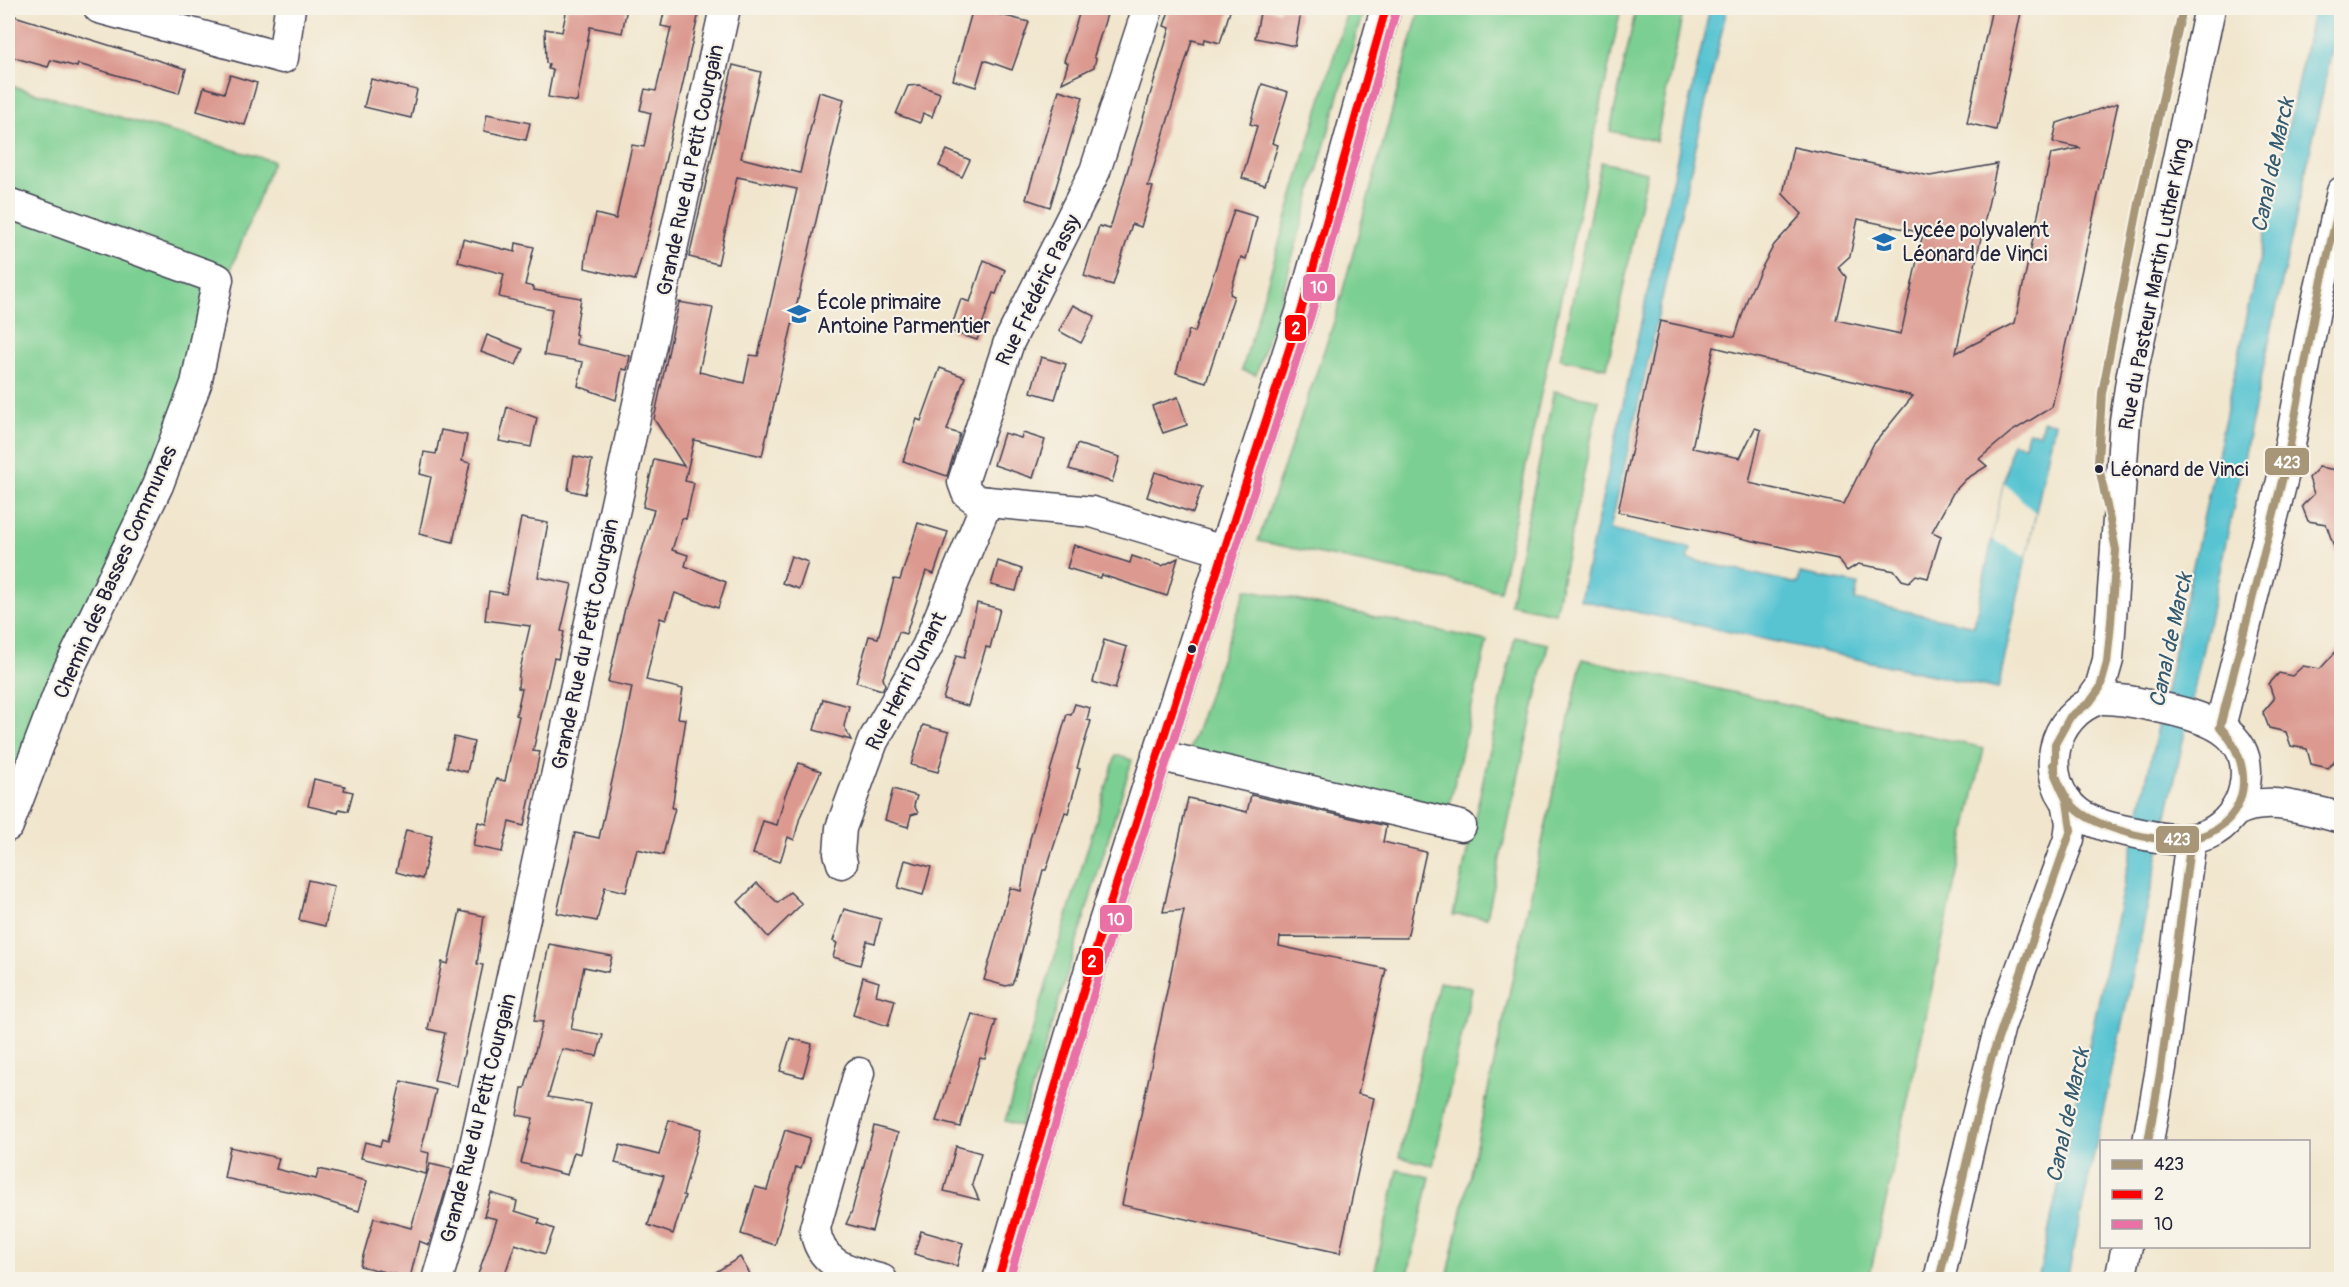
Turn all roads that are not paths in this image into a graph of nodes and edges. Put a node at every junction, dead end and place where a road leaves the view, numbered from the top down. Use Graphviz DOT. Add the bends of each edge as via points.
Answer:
graph roads {
  1 [pos="99,8"];
  2 [pos="290,8"];
  3 [pos="725,8"];
  4 [pos="1148,8"];
  5 [pos="1386,8"];
  6 [pos="2210,8"];
  7 [pos="2342,192"];
  8 [pos="8,203"];
  9 [pos="987,502"];
  10 [pos="1223,551"];
  11 [pos="2090,702"];
  12 [pos="2208,721"];
  13 [pos="1157,755"];
  14 [pos="2244,764"];
  15 [pos="2342,800"];
  16 [pos="2067,801"];
  17 [pos="2234,812"];
  18 [pos="2342,818"];
  19 [pos="8,826"];
  20 [pos="1461,826"];
  21 [pos="2180,839"];
  22 [pos="842,863"];
  23 [pos="859,1073"];
  24 [pos="2148,1140"];
  25 [pos="2127,1248"];
  26 [pos="437,1280"];
  27 [pos="882,1280"];
  28 [pos="998,1280"];
  29 [pos="1940,1280"];
  30 [pos="2120,1280"];
  1 -- 2 [label="street" via="283,58"];
  3 -- 26 [label="street, Grande Rue du Petit Courgain" via="470,1168"];
  4 -- 9 [label="street, Rue Frédéric Passy" via="1095,171 1009,342 965,472 966,493"];
  5 -- 10 [label="street" via="1301,312"];
  6 -- 11 [label="street, Rue du Pasteur Martin Luther King" via="2133,374 2125,421 2108,660 2100,688"];
  7 -- 12 [label="street" via="2287,461"];
  8 -- 19 [label="street, Chemin des Basses Communes" via="218,279 196,384 158,485 64,679"];
  9 -- 10 [label="street, Rue Frédéric Passy" via="1092,512"];
  9 -- 22 [label="street, Rue Henri Dunant" via="927,647 864,763 841,828"];
  10 -- 13 [label="street"];
  11 -- 12 [label="street" via="2110,699 2144,704"];
  11 -- 16 [label="street" via="2070,717 2055,744 2055,776"];
  12 -- 14 [label="street" via="2235,741"];
  13 -- 20 [label="street"];
  13 -- 28 [label="street"];
  14 -- 15 [label="street" via="2268,783"];
  14 -- 17 [label="street" via="2245,786"];
  16 -- 21 [label="street" via="2090,820"];
  16 -- 29 [label="street" via="2072,823 2069,839 2000,1026"];
  17 -- 18 [label="street" via="2252,804 2268,803"];
  17 -- 21 [label="street" via="2211,833"];
  21 -- 24 [label="street" via="2161,1068"];
  23 -- 27 [label="street" via="814,1228 819,1248 832,1263"];
  25 -- 30 [label="street"];
}
